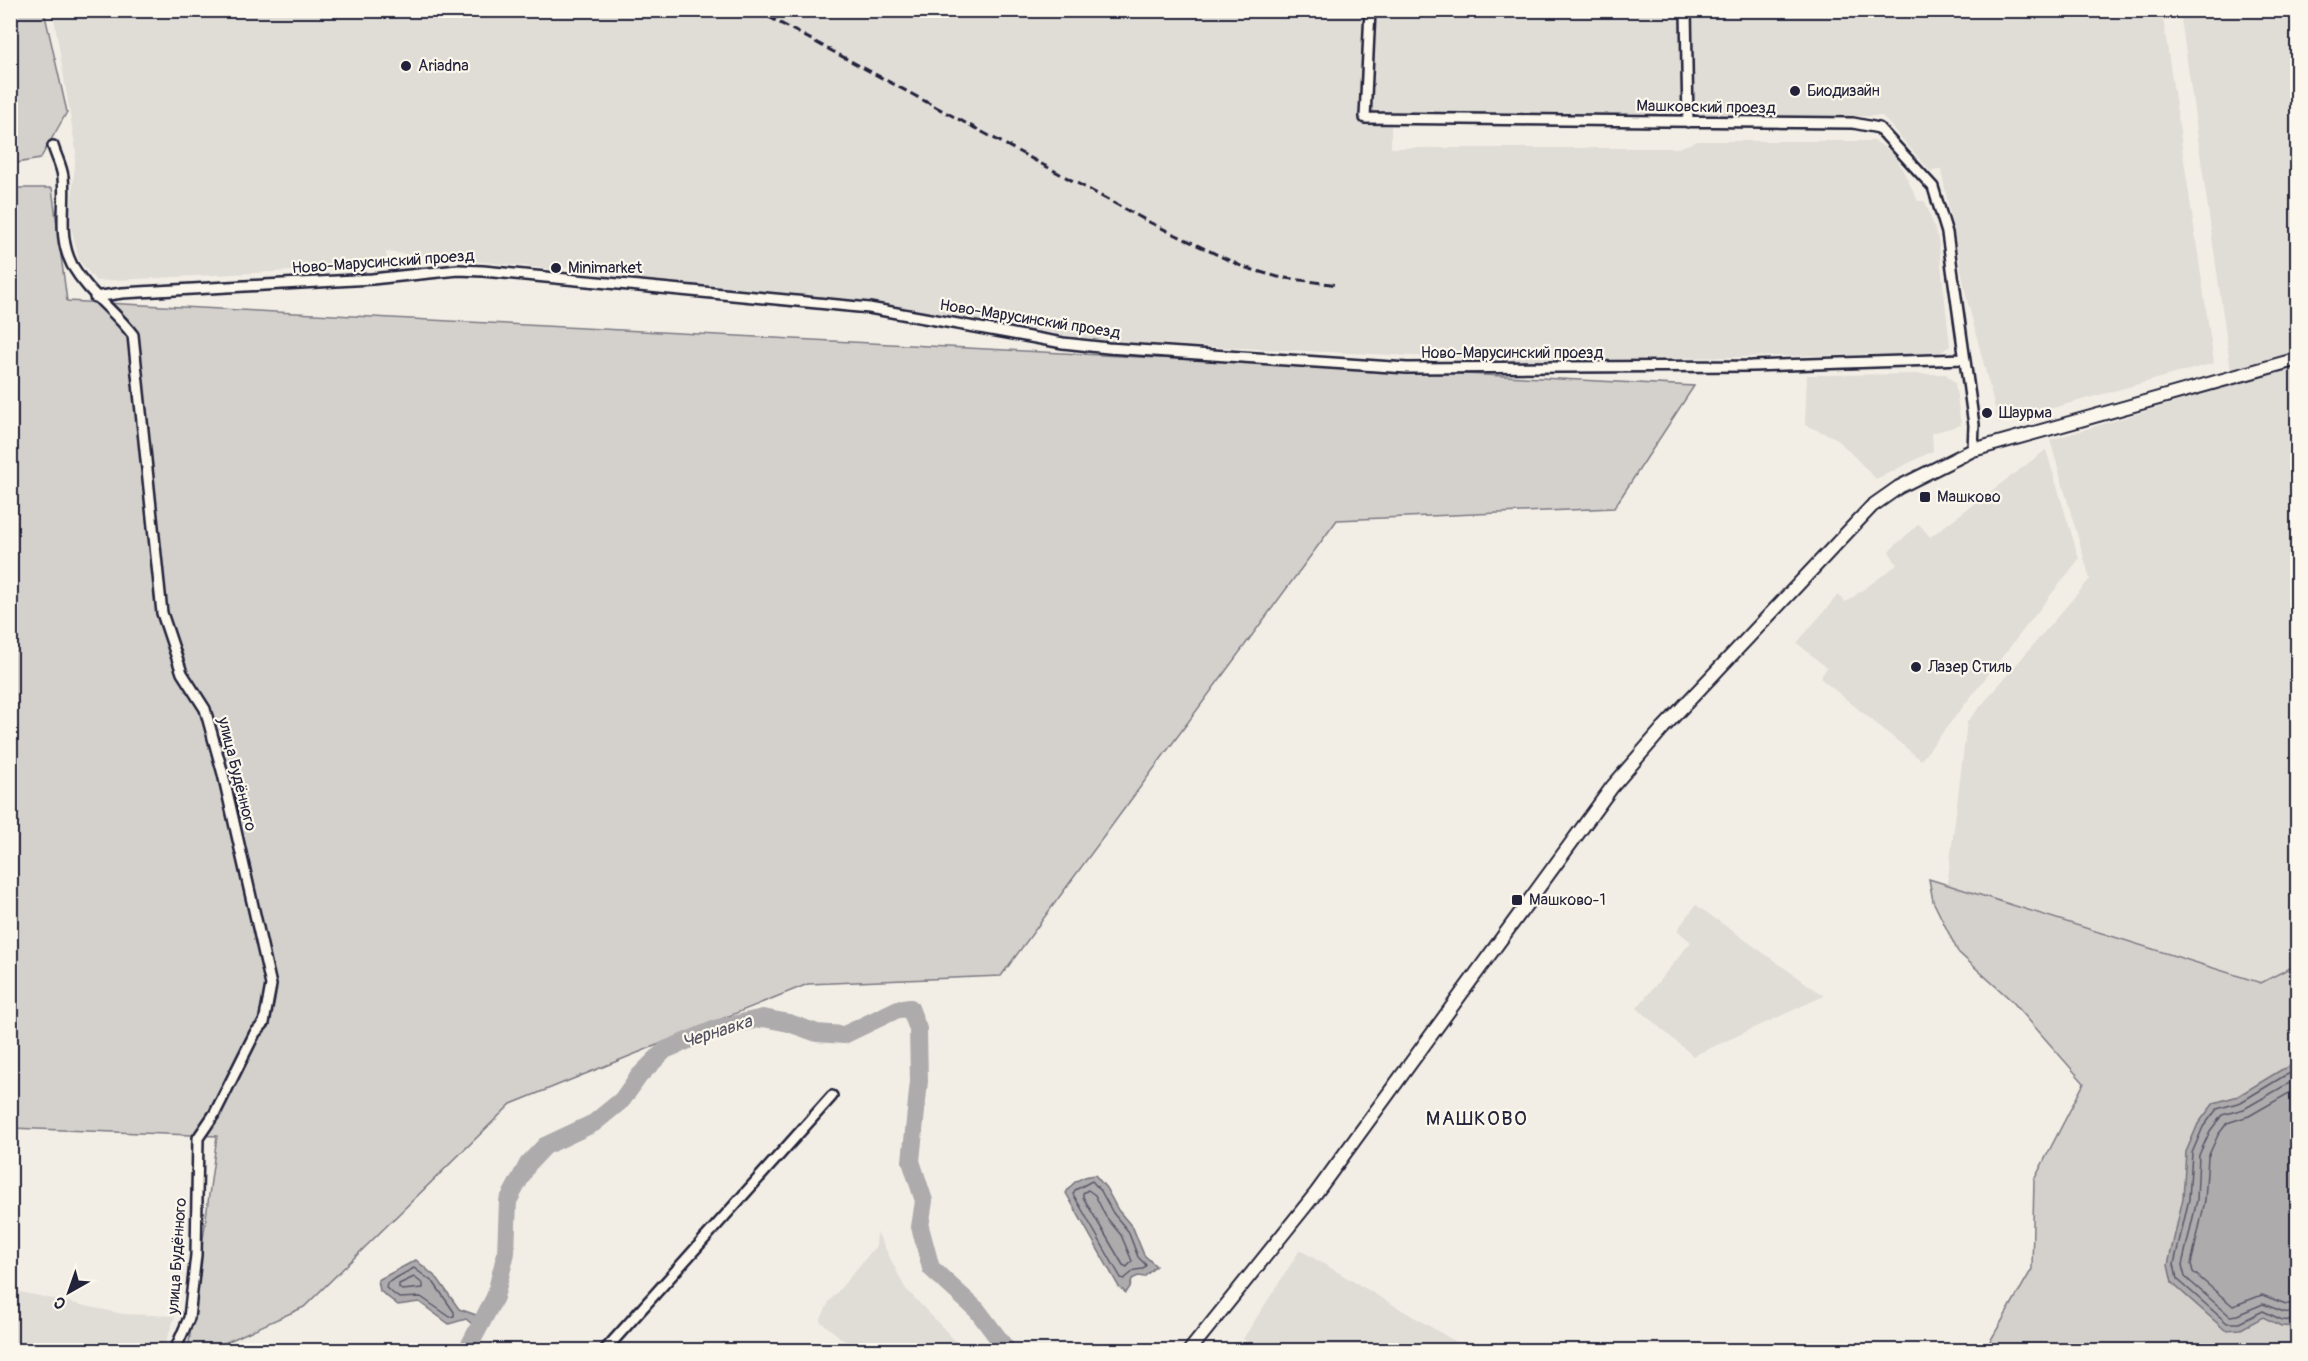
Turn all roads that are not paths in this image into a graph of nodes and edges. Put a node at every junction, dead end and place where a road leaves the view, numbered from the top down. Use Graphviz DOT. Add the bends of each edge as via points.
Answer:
graph roads {
  1 [pos="1370,10"];
  2 [pos="1686,10"];
  3 [pos="1688,122"];
  4 [pos="53,146"];
  5 [pos="95,297"];
  6 [pos="1964,359"];
  7 [pos="2298,359"];
  8 [pos="1973,450"];
  9 [pos="832,1096"];
  10 [pos="175,1350"];
  11 [pos="605,1350"];
  12 [pos="1190,1350"];
  1 -- 3 [label="street, Машковский проезд" via="1365,118"];
  2 -- 3 [label="street"];
  3 -- 6 [label="street, Машковский проезд" via="1853,123 1879,128 1933,187 1947,233"];
  4 -- 5 [label="street, улица Будённого" via="63,177 62,225 71,263"];
  5 -- 6 [label="street, Ново-Марусинский проезд" via="458,270 869,308 1108,348 1407,368 1752,366"];
  5 -- 10 [label="street, улица Будённого" via="133,335 162,613 182,673 205,709 272,985 264,1023 198,1138 196,1255 189,1318"];
  6 -- 8 [label="street, Машковский проезд" via="1974,425"];
  7 -- 8 [label="street"];
  8 -- 12 [label="street" via="1899,487 1872,506 1637,756 1585,821 1316,1192"];
  9 -- 11 [label="street"];
}
